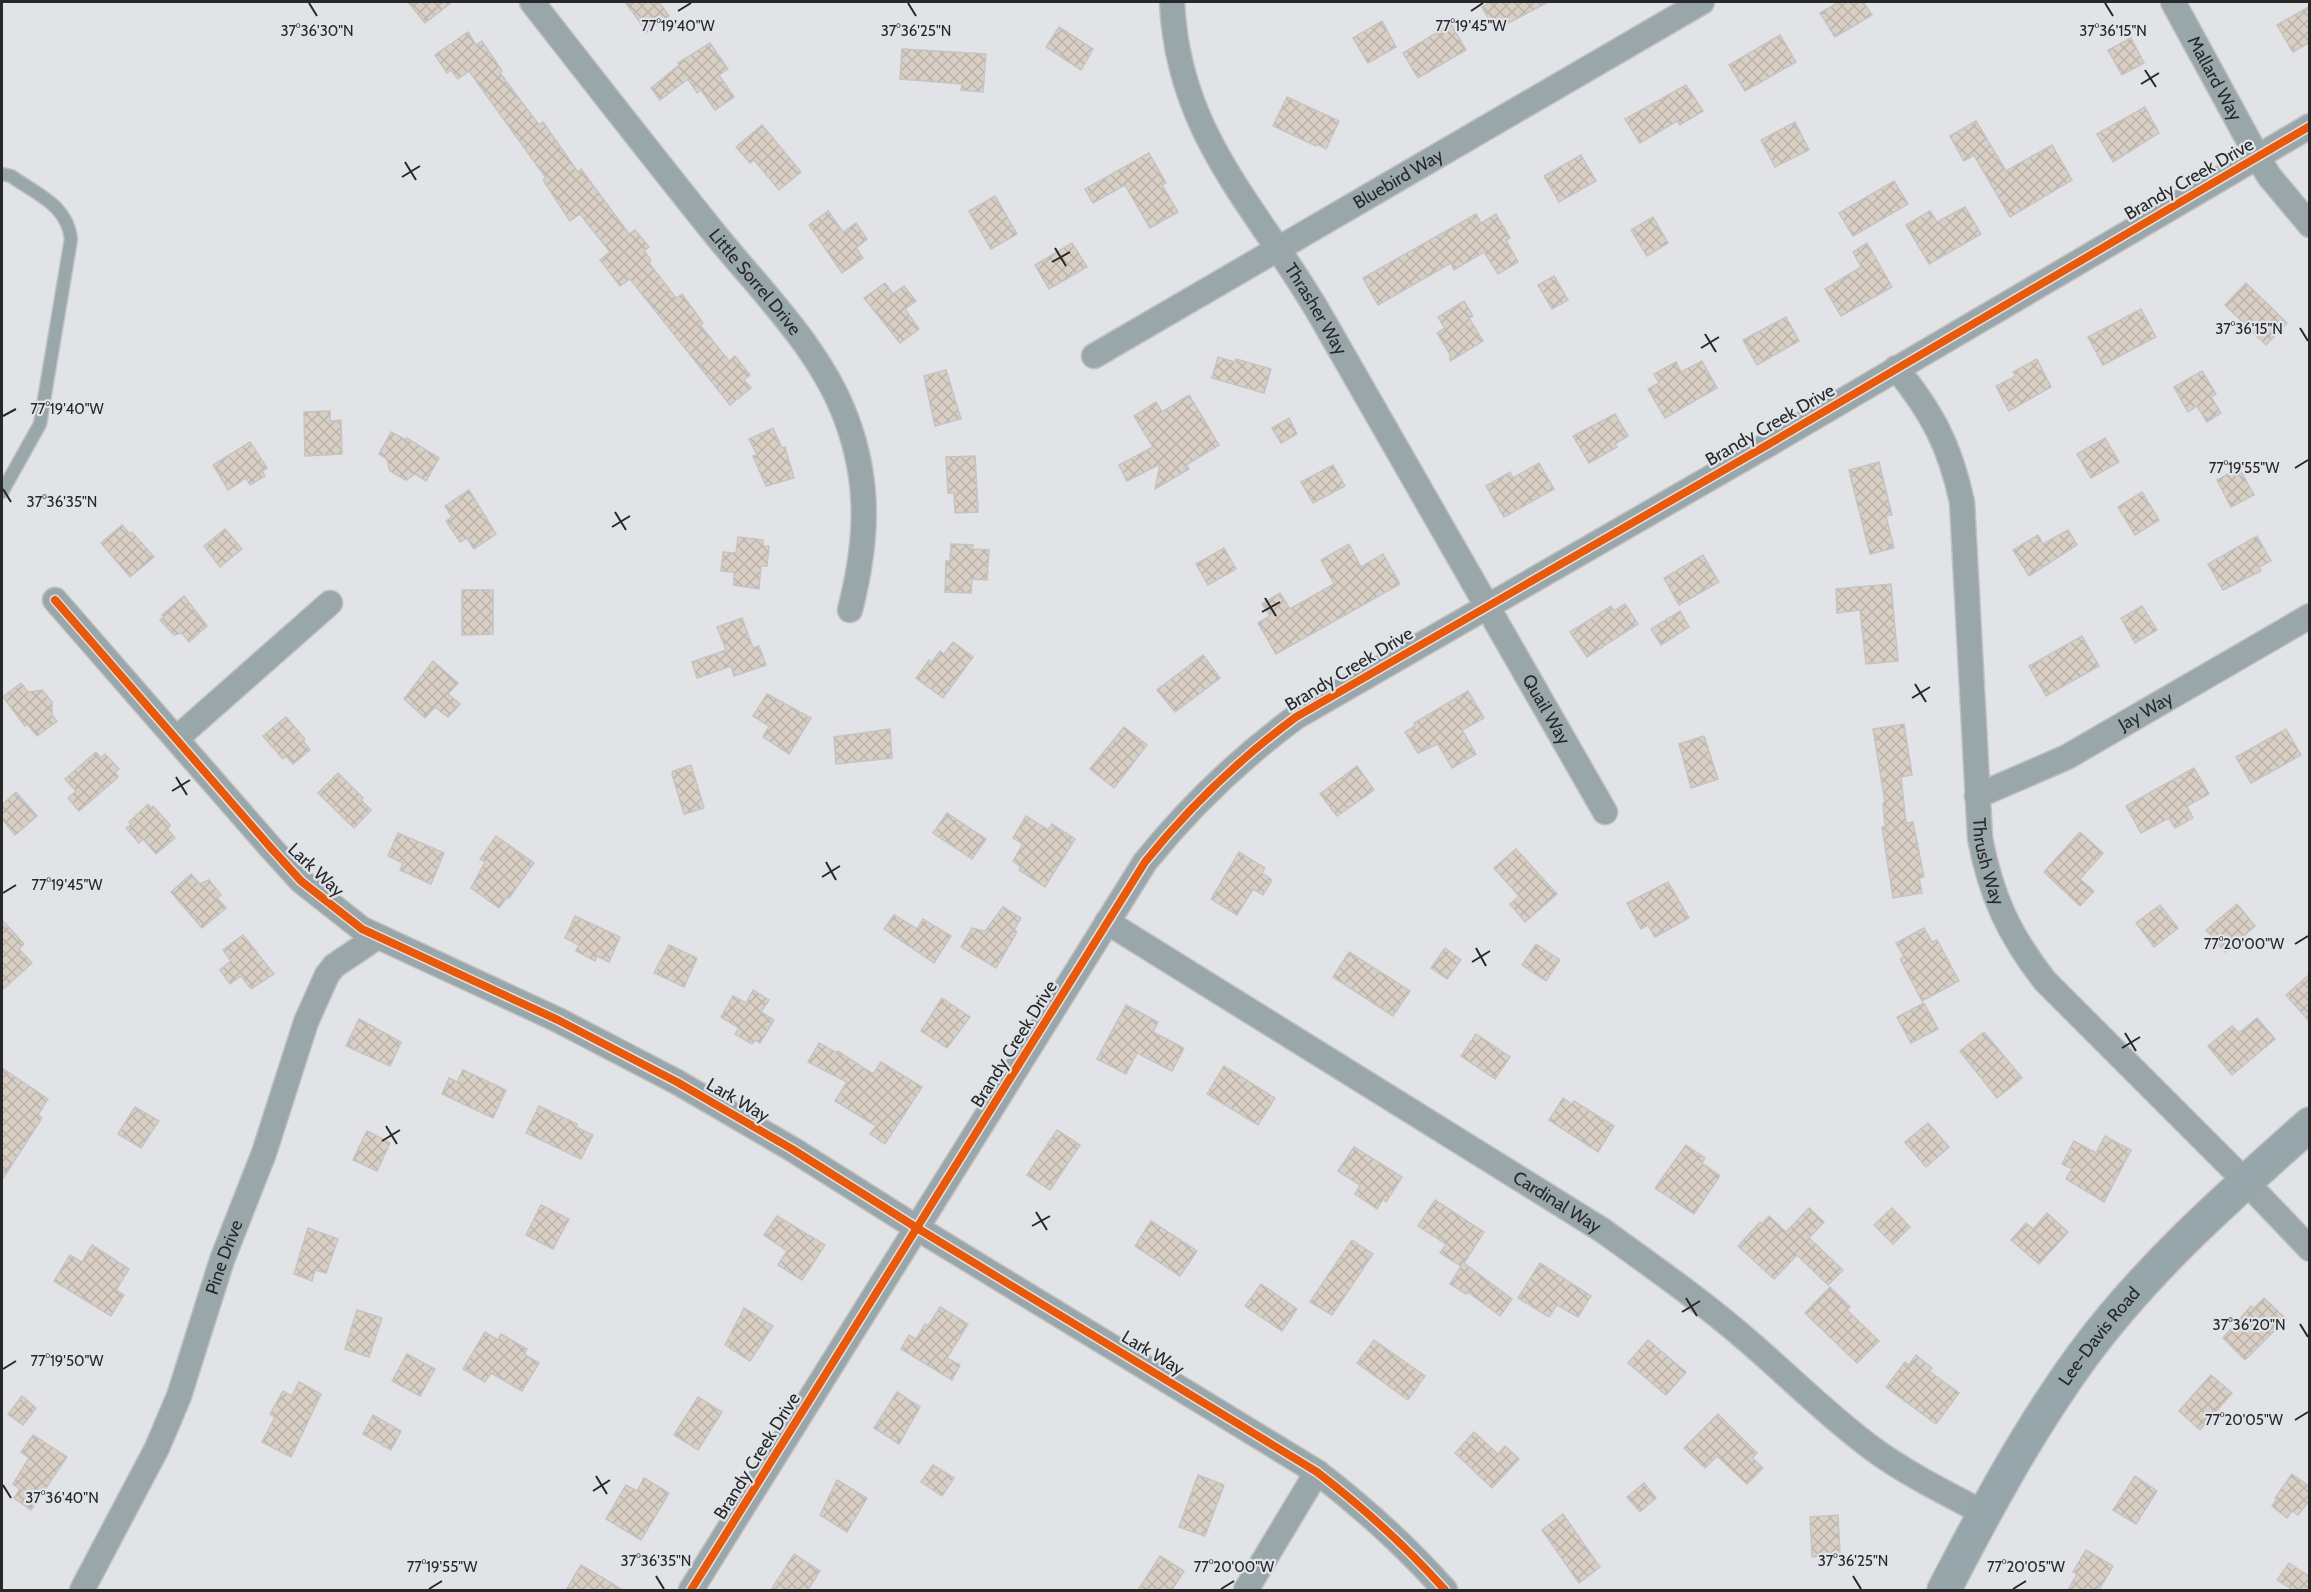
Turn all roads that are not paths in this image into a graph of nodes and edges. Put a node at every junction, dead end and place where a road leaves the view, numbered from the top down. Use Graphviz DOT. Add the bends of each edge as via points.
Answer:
graph roads {
  1 [pos="532,2"];
  2 [pos="1172,2"];
  3 [pos="1702,2"];
  4 [pos="2173,2"];
  5 [pos="2310,126"];
  6 [pos="2257,156"];
  7 [pos="2,174"];
  8 [pos="2310,225"];
  9 [pos="1277,248"];
  10 [pos="1094,356"];
  11 [pos="1896,368"];
  12 [pos="2,492"];
  13 [pos="55,600"];
  14 [pos="330,603"];
  15 [pos="1487,606"];
  16 [pos="850,610"];
  17 [pos="2310,616"];
  18 [pos="177,738"];
  19 [pos="1977,796"];
  20 [pos="1605,812"];
  21 [pos="1107,922"];
  22 [pos="376,937"];
  23 [pos="2310,1124"];
  24 [pos="2246,1181"];
  25 [pos="917,1228"];
  26 [pos="2310,1249"];
  27 [pos="1317,1472"];
  28 [pos="1984,1513"];
  29 [pos="82,1590"];
  30 [pos="691,1590"];
  31 [pos="1246,1590"];
  32 [pos="1445,1590"];
  33 [pos="1944,1590"];
  1 -- 16 [label="street, Little Sorrel Drive" via="805,344 830,383 846,417 864,490 861,566"];
  2 -- 9 [label="street, Thrasher Way" via="1178,56 1191,104 1225,171"];
  3 -- 9 [label="street, Bluebird Way"];
  4 -- 6 [label="street, Mallard Way"];
  5 -- 6 [label="street, Brandy Creek Drive"];
  6 -- 8 [label="street, Mallard Way"];
  6 -- 11 [label="street, Brandy Creek Drive"];
  7 -- 12 [label="lane" via="11,176 63,213 71,239 40,424"];
  9 -- 10 [label="street, Bluebird Way"];
  9 -- 15 [label="street, Thrasher Way" via="1316,306"];
  11 -- 15 [label="street, Brandy Creek Drive"];
  11 -- 19 [label="street, Thrush Way" via="1942,434 1962,502"];
  13 -- 18 [label="street, Lark Way"];
  14 -- 18 [label="street"];
  15 -- 20 [label="street, Quail Way"];
  15 -- 21 [label="street, Brandy Creek Drive" via="1296,717 1252,750 1180,819 1145,862"];
  17 -- 19 [label="street, Jay Way" via="2067,757"];
  18 -- 22 [label="street, Lark Way" via="301,881"];
  19 -- 24 [label="street, Thrush Way" via="1988,876 2000,911 2022,951 2045,981"];
  21 -- 25 [label="street, Brandy Creek Drive"];
  21 -- 28 [label="street, Cardinal Way" via="1602,1230 1677,1283 1830,1416 1875,1450"];
  22 -- 25 [label="street, Lark Way" via="558,1020 676,1082"];
  22 -- 29 [label="street, Pine Drive" via="334,966 322,984 264,1153 222,1260 179,1396 157,1448"];
  23 -- 24 [label="main road, Lee-Davis Road"];
  24 -- 26 [label="street, Thrush Way"];
  24 -- 28 [label="main road, Lee-Davis Road" via="2146,1279 2084,1354 2043,1413"];
  25 -- 27 [label="street, Lark Way"];
  25 -- 30 [label="street, Brandy Creek Drive"];
  27 -- 31 [label="street"];
  27 -- 32 [label="street, Lark Way" via="1381,1523"];
  28 -- 33 [label="main road, Lee-Davis Road"];
}
